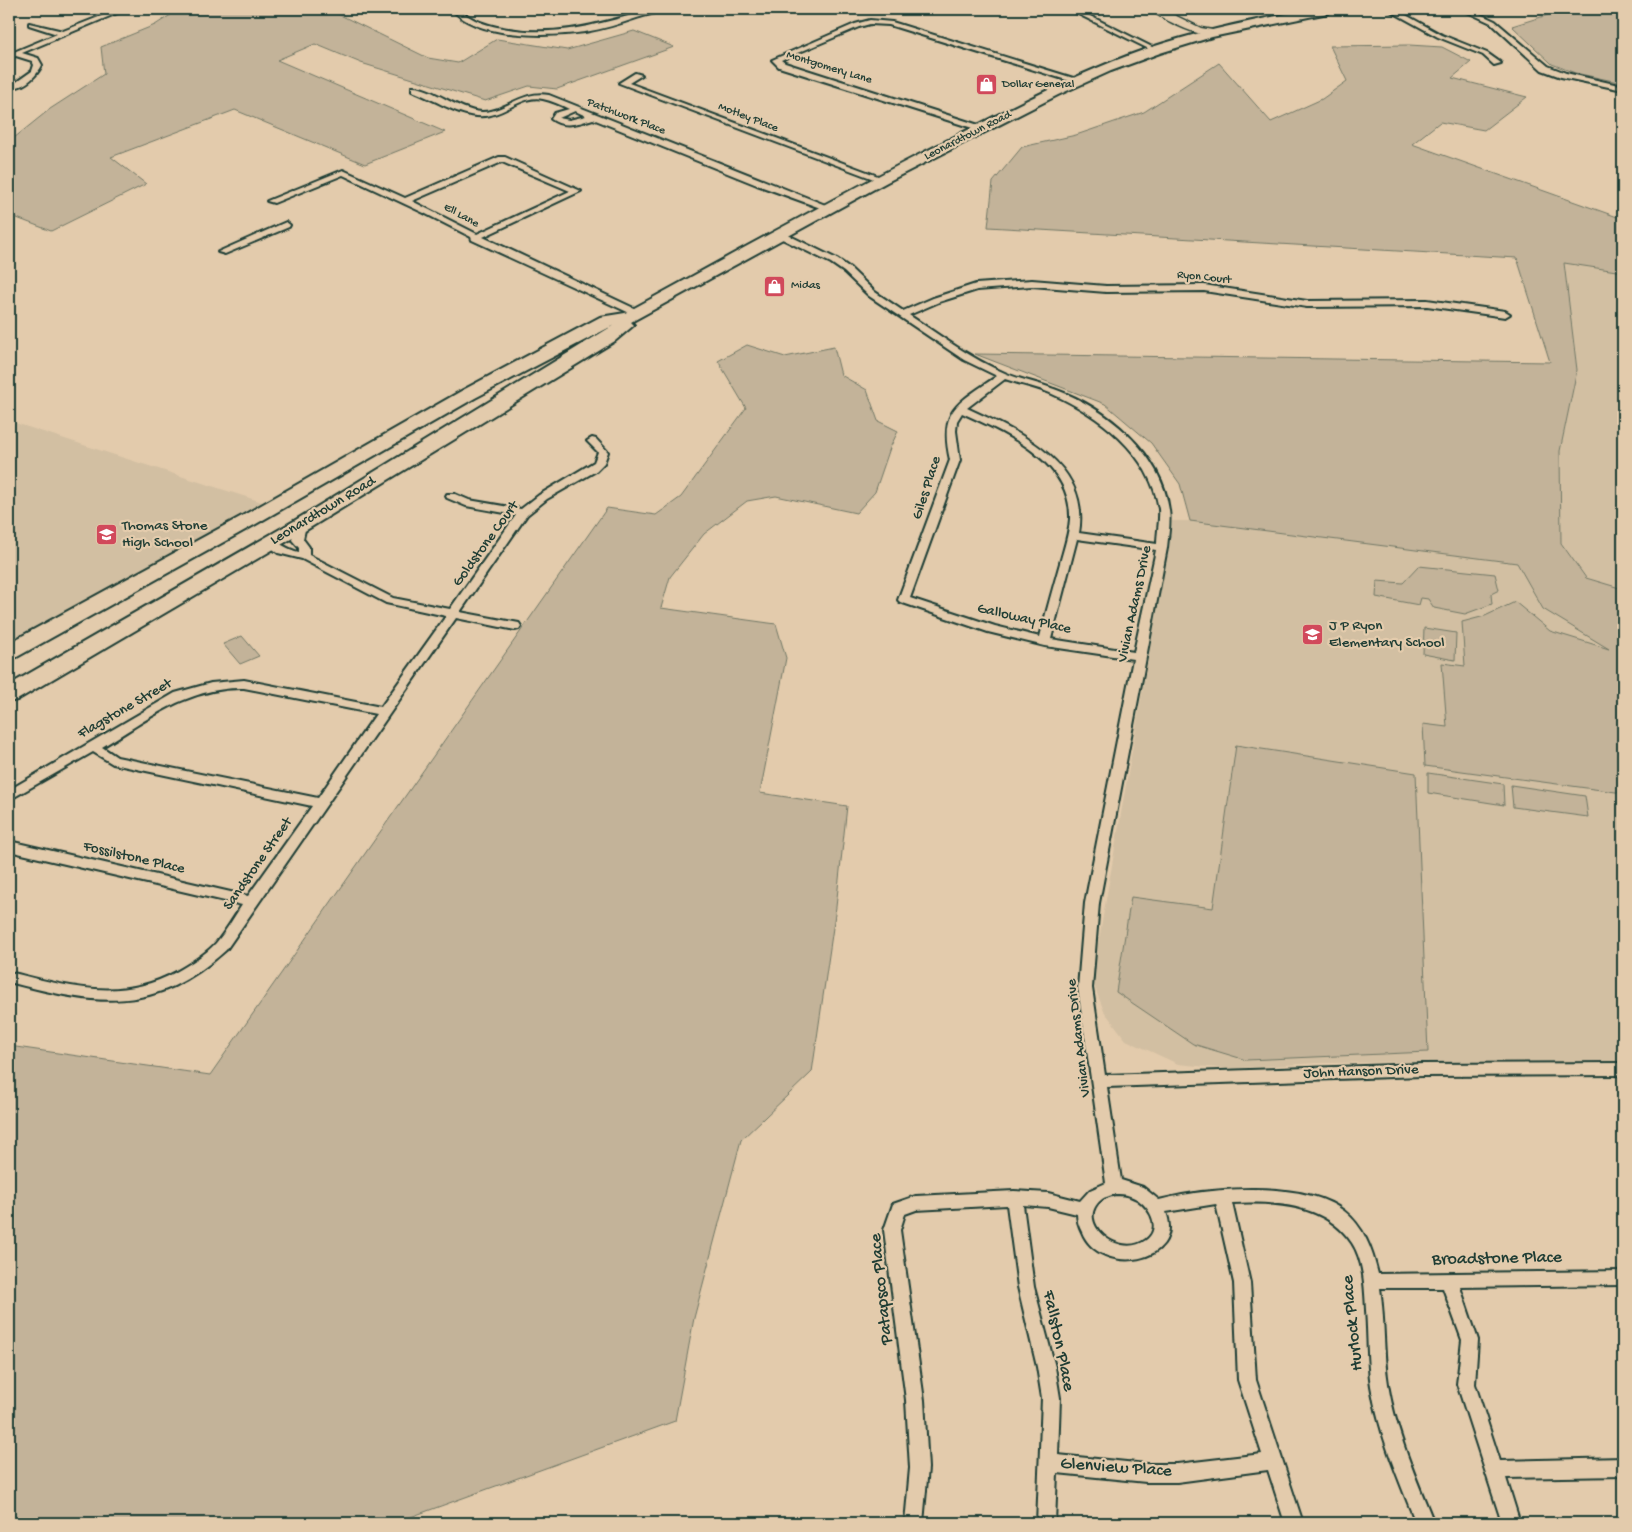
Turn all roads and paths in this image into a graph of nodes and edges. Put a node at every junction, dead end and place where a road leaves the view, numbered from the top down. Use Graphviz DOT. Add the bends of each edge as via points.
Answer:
graph roads {
  1 [pos="124,9"];
  2 [pos="455,9"];
  3 [pos="659,9"];
  4 [pos="1071,9"];
  5 [pos="1155,9"];
  6 [pos="1164,9"];
  7 [pos="1328,9"];
  8 [pos="1390,9"];
  9 [pos="1464,9"];
  10 [pos="32,24"];
  11 [pos="1214,33"];
  12 [pos="65,34"];
  13 [pos="1155,50"];
  14 [pos="17,54"];
  15 [pos="9,56"];
  16 [pos="1497,64"];
  17 [pos="638,75"];
  18 [pos="1079,81"];
  19 [pos="18,85"];
  20 [pos="1623,88"];
  21 [pos="415,89"];
  22 [pos="575,109"];
  23 [pos="593,116"];
  24 [pos="982,129"];
  25 [pos="882,179"];
  26 [pos="271,201"];
  27 [pos="405,201"];
  28 [pos="829,208"];
  29 [pos="286,224"];
  30 [pos="779,234"];
  31 [pos="475,238"];
  32 [pos="222,252"];
  33 [pos="904,314"];
  34 [pos="1505,314"];
  35 [pos="633,315"];
  36 [pos="1004,376"];
  37 [pos="960,410"];
  38 [pos="592,442"];
  39 [pos="323,478"];
  40 [pos="451,496"];
  41 [pos="523,513"];
  42 [pos="249,520"];
  43 [pos="301,525"];
  44 [pos="1072,535"];
  45 [pos="270,542"];
  46 [pos="1162,548"];
  47 [pos="304,556"];
  48 [pos="904,600"];
  49 [pos="454,614"];
  50 [pos="141,619"];
  51 [pos="515,626"];
  52 [pos="1044,642"];
  53 [pos="9,652"];
  54 [pos="1139,656"];
  55 [pos="9,695"];
  56 [pos="385,712"];
  57 [pos="93,746"];
  58 [pos="9,796"];
  59 [pos="321,803"];
  60 [pos="9,846"];
  61 [pos="251,902"];
  62 [pos="9,977"];
  63 [pos="1623,1069"];
  64 [pos="1098,1081"];
  65 [pos="1114,1187"];
  66 [pos="1014,1198"];
  67 [pos="1224,1198"];
  68 [pos="1085,1208"];
  69 [pos="1157,1208"];
  70 [pos="1623,1278"];
  71 [pos="1449,1280"];
  72 [pos="1371,1281"];
  73 [pos="1272,1461"];
  74 [pos="1049,1463"];
  75 [pos="1623,1467"];
  76 [pos="1494,1470"];
  77 [pos="914,1523"];
  78 [pos="1046,1523"];
  79 [pos="1294,1523"];
  80 [pos="1426,1523"];
  81 [pos="1511,1523"];
  1 -- 12 [label="street"];
  2 -- 3 [label="street" via="470,20 488,26 546,33 586,30"];
  4 -- 13 [label="street"];
  5 -- 11 [label="street" via="1199,32"];
  6 -- 11 [label="street" via="1211,28"];
  7 -- 11 [label="highway, Leonardtown Road"];
  8 -- 16 [label="street" via="1440,36 1490,57"];
  9 -- 20 [label="street" via="1493,22 1545,68"];
  10 -- 12 [label="street"];
  11 -- 13 [label="highway, Leonardtown Road"];
  12 -- 14 [label="street"];
  13 -- 18 [label="highway, Leonardtown Road"];
  14 -- 15 [label="street"];
  14 -- 19 [label="street" via="35,60 38,65 35,72"];
  17 -- 25 [label="street, Motley Place" via="623,83"];
  18 -- 24 [label="highway, Leonardtown Road"];
  18 -- 24 [label="street, Montgomery Lane" via="890,23 877,22 857,26 776,60 782,65"];
  21 -- 22 [label="street, Patchwork Place" via="478,113 491,112 534,95"];
  22 -- 23 [label="street, Patchwork Place"];
  22 -- 23 [label="street" via="555,119 570,123"];
  23 -- 28 [label="street, Patchwork Place"];
  24 -- 25 [label="highway, Leonardtown Road"];
  25 -- 28 [label="highway, Leonardtown Road"];
  26 -- 27 [label="street, Ell Lane" via="343,172"];
  27 -- 31 [label="street, Ell Lane"];
  27 -- 31 [label="street" via="502,159 577,191"];
  28 -- 30 [label="highway, Leonardtown Road"];
  29 -- 32 [label="street"];
  30 -- 33 [label="street, Vivian Adams Drive" via="834,261 872,294"];
  30 -- 35 [label="highway, Leonardtown Road"];
  31 -- 35 [label="street, Ell Lane"];
  33 -- 34 [label="street, Ryon Court" via="976,287 1032,282 1122,290 1204,288 1307,304 1427,303"];
  33 -- 36 [label="street, Vivian Adams Drive" via="967,358"];
  35 -- 39 [label="highway, Leonardtown Road" via="606,321 469,394"];
  35 -- 43 [label="highway, Leonardtown Road" via="624,328"];
  36 -- 37 [label="street, Giles Place"];
  36 -- 46 [label="street, Vivian Adams Drive" via="1074,401 1105,421 1134,447 1154,476 1161,497 1164,510"];
  37 -- 44 [label="street" via="998,427 1040,452 1058,469 1070,488 1075,513"];
  37 -- 48 [label="street, Giles Place" via="952,420 950,442 955,460"];
  38 -- 41 [label="street, Goldstone Court" via="603,452 599,462"];
  39 -- 42 [label="highway, Leonardtown Road"];
  39 -- 45 [label="highway" via="304,496 264,522"];
  40 -- 41 [label="street" via="466,503"];
  41 -- 49 [label="street, Goldstone Court"];
  42 -- 50 [label="highway" via="255,536 253,542 155,602"];
  42 -- 53 [label="highway, Leonardtown Road"];
  43 -- 45 [label="highway, Leonardtown Road"];
  43 -- 47 [label="street" via="297,540 304,548"];
  44 -- 46 [label="street"];
  44 -- 52 [label="street"];
  45 -- 47 [label="street" via="285,552"];
  45 -- 50 [label="highway, Leonardtown Road"];
  46 -- 54 [label="street, Vivian Adams Drive"];
  47 -- 49 [label="street" via="390,601"];
  48 -- 52 [label="street, Galloway Place"];
  49 -- 51 [label="street"];
  49 -- 56 [label="street, Sandstone Street"];
  50 -- 55 [label="highway, Leonardtown Road"];
  52 -- 54 [label="street, Galloway Place"];
  54 -- 64 [label="street, Vivian Adams Drive" via="1092,903 1085,988"];
  56 -- 57 [label="street, Flagstone Street" via="244,684 208,686 179,696"];
  56 -- 59 [label="street, Sandstone Street"];
  57 -- 58 [label="street, Flagstone Street"];
  57 -- 59 [label="street" via="113,760"];
  59 -- 61 [label="street, Sandstone Street"];
  60 -- 61 [label="street, Fossilstone Place"];
  61 -- 62 [label="street, Sandstone Street" via="221,946 193,970 138,994 110,997 81,995"];
  63 -- 64 [label="street, John Hanson Drive" via="1422,1070"];
  64 -- 65 [label="street, Vivian Adams Drive"];
  65 -- 68 [label="street" via="1096,1194"];
  65 -- 69 [label="street" via="1139,1192"];
  66 -- 68 [label="street, Patapsco Place" via="1048,1200"];
  66 -- 74 [label="street, Fallston Place" via="1026,1288 1051,1398"];
  66 -- 77 [label="street, Patapsco Place" via="916,1203 899,1209 892,1230 915,1400 919,1468"];
  67 -- 69 [label="street, Hurlock Place" via="1184,1200"];
  67 -- 72 [label="street, Hurlock Place" via="1275,1196 1306,1201 1336,1214 1360,1240"];
  67 -- 73 [label="street" via="1242,1283 1247,1380"];
  68 -- 69 [label="street" via="1085,1226 1096,1241 1106,1249 1129,1254 1151,1247 1158,1239 1162,1224"];
  70 -- 71 [label="street, Broadstone Place"];
  71 -- 72 [label="street, Broadstone Place"];
  71 -- 76 [label="street" via="1470,1340 1466,1384"];
  72 -- 80 [label="street, Hurlock Place" via="1379,1384 1388,1428"];
  73 -- 74 [label="street, Glenview Place" via="1177,1473"];
  73 -- 79 [label="street"];
  74 -- 78 [label="street, Fallston Place"];
  75 -- 76 [label="street"];
  76 -- 81 [label="street"];
}
